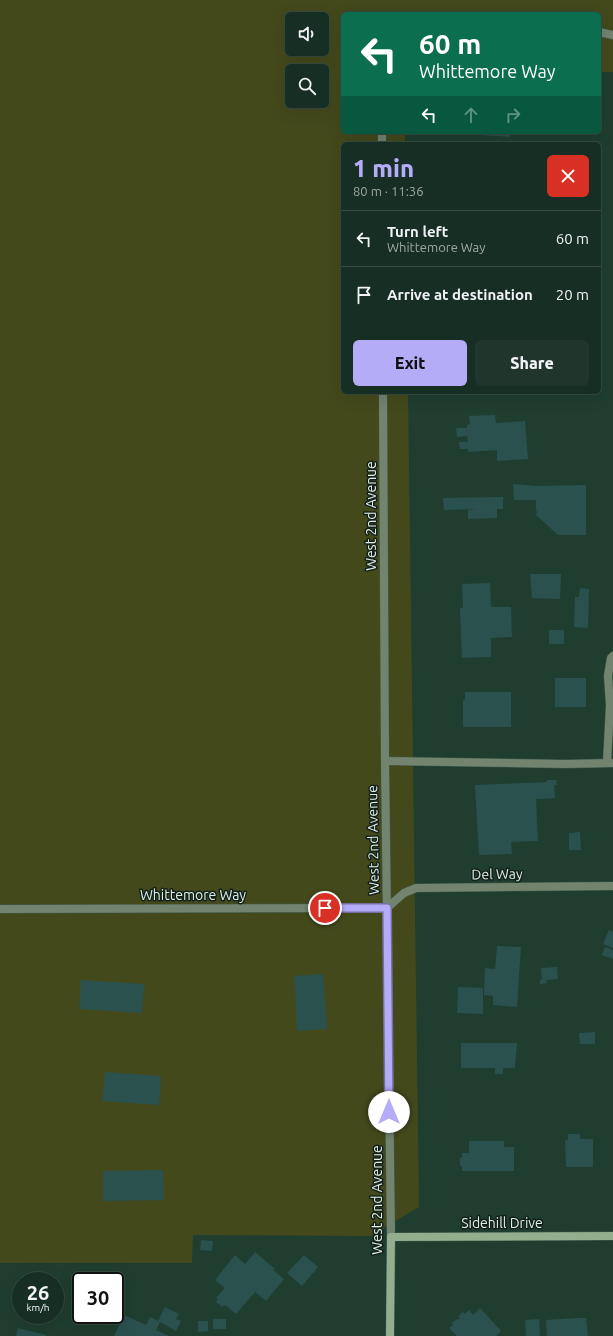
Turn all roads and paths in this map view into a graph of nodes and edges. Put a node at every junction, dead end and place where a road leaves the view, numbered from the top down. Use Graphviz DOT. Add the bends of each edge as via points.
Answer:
graph roads {
  1 [pos="601,32"];
  2 [pos="613,35"];
  3 [pos="383,394"];
  4 [pos="613,656"];
  5 [pos="385,761"];
  6 [pos="610,763"];
  7 [pos="613,886"];
  8 [pos="387,908"];
  9 [pos="0,909"];
  10 [pos="613,1236"];
  11 [pos="391,1237"];
  12 [pos="390,1336"];
  1 -- 2 [label="street"];
  3 -- 5 [label="street, West 2nd Avenue"];
  4 -- 6 [label="street" via="608,676"];
  5 -- 6 [label="street"];
  5 -- 8 [label="street, West 2nd Avenue"];
  7 -- 8 [label="street, Del Way" via="416,888 404,893"];
  8 -- 9 [label="street, Whittemore Way"];
  8 -- 11 [label="street, West 2nd Avenue"];
  10 -- 11 [label="street, Sidehill Drive"];
  11 -- 12 [label="street, West 2nd Avenue"];
}
